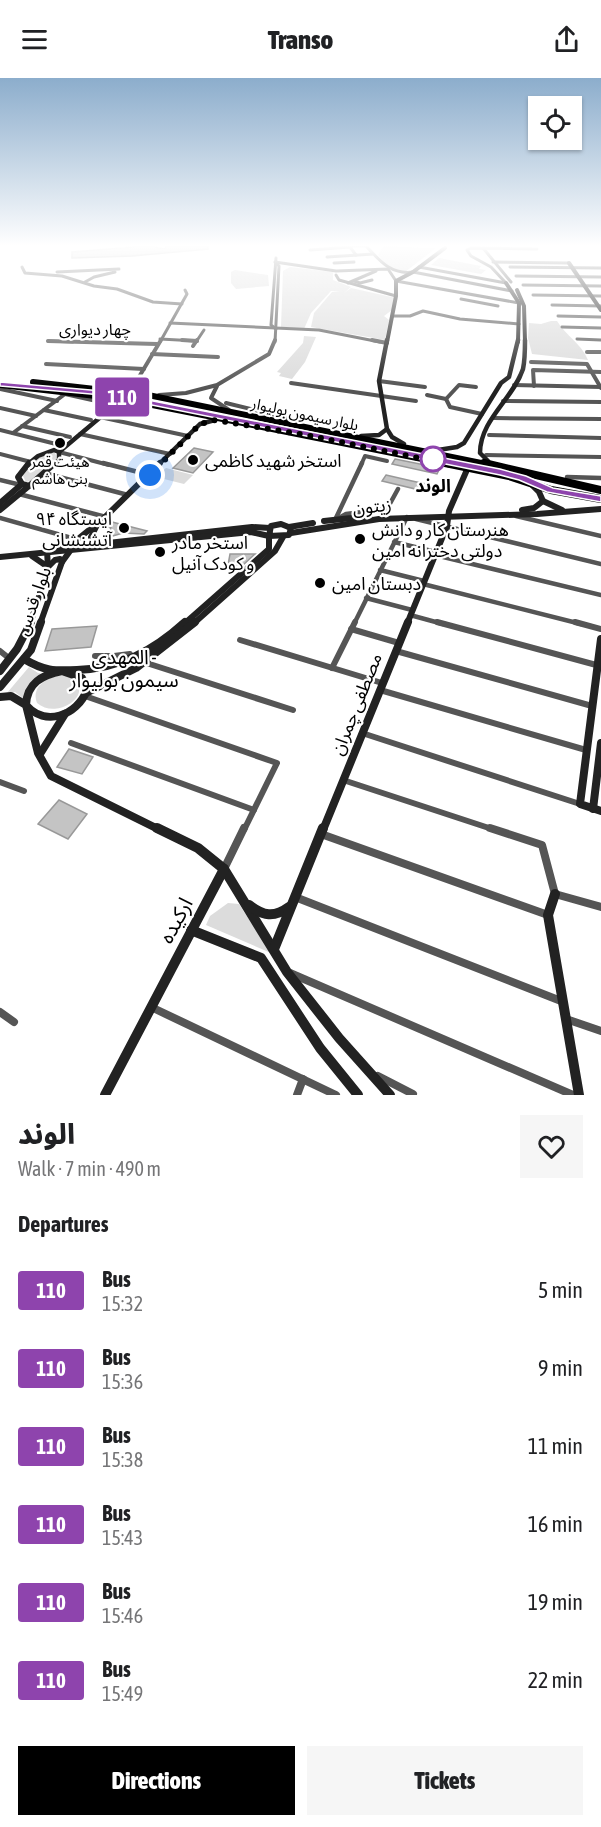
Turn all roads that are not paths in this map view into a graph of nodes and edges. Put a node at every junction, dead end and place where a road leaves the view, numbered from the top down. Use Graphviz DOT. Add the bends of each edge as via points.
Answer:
graph roads {
  1 [pos="124,293"];
  2 [pos="187,293"];
  3 [pos="273,293"];
  4 [pos="386,293"];
  5 [pos="467,293"];
  6 [pos="514,293"];
  7 [pos="518,293"];
  8 [pos="475,295"];
  9 [pos="533,295"];
  10 [pos="591,295"];
  11 [pos="396,296"];
  12 [pos="601,296"];
  13 [pos="461,299"];
  14 [pos="471,300"];
  15 [pos="182,304"];
  16 [pos="552,305"];
  17 [pos="498,306"];
  18 [pos="522,306"];
  19 [pos="599,306"];
  20 [pos="601,310"];
  21 [pos="392,316"];
  22 [pos="558,316"];
  23 [pos="601,316"];
  24 [pos="170,323"];
  25 [pos="519,324"];
  26 [pos="562,327"];
  27 [pos="276,328"];
  28 [pos="601,328"];
  29 [pos="204,330"];
  30 [pos="160,339"];
  31 [pos="577,339"];
  32 [pos="601,340"];
  33 [pos="48,341"];
  34 [pos="197,341"];
  35 [pos="387,343"];
  36 [pos="157,344"];
  37 [pos="193,346"];
  38 [pos="587,352"];
  39 [pos="601,352"];
  40 [pos="152,354"];
  41 [pos="218,357"];
  42 [pos="531,362"];
  43 [pos="60,364"];
  44 [pos="587,364"];
  45 [pos="144,369"];
  46 [pos="591,371"];
  47 [pos="601,372"];
  48 [pos="0,380"];
  49 [pos="379,381"];
  50 [pos="291,383"];
  51 [pos="218,385"];
  52 [pos="514,385"];
  53 [pos="534,386"];
  54 [pos="0,387"];
  55 [pos="425,387"];
  56 [pos="476,387"];
  57 [pos="601,387"];
  58 [pos="130,392"];
  59 [pos="148,395"];
  60 [pos="427,395"];
  61 [pos="381,397"];
  62 [pos="119,398"];
  63 [pos="447,399"];
  64 [pos="57,401"];
  65 [pos="416,401"];
  66 [pos="503,401"];
  67 [pos="601,402"];
  68 [pos="226,403"];
  69 [pos="110,404"];
  70 [pos="0,408"];
  71 [pos="44,410"];
  72 [pos="482,414"];
  73 [pos="36,416"];
  74 [pos="251,416"];
  75 [pos="100,417"];
  76 [pos="201,418"];
  77 [pos="494,418"];
  78 [pos="601,419"];
  79 [pos="91,420"];
  80 [pos="292,422"];
  81 [pos="22,426"];
  82 [pos="387,429"];
  83 [pos="0,430"];
  84 [pos="13,433"];
  85 [pos="80,434"];
  86 [pos="489,435"];
  87 [pos="189,436"];
  88 [pos="311,436"];
  89 [pos="361,436"];
  90 [pos="469,436"];
  91 [pos="70,437"];
  92 [pos="601,438"];
  93 [pos="482,439"];
  94 [pos="404,444"];
  95 [pos="58,449"];
  96 [pos="438,450"];
  97 [pos="0,454"];
  98 [pos="170,454"];
  99 [pos="601,457"];
  100 [pos="487,458"];
  101 [pos="387,461"];
  102 [pos="31,462"];
  103 [pos="501,467"];
  104 [pos="466,472"];
  105 [pos="44,473"];
  106 [pos="529,474"];
  107 [pos="150,475"];
  108 [pos="600,479"];
  109 [pos="0,480"];
  110 [pos="567,480"];
  111 [pos="529,483"];
  112 [pos="24,485"];
  113 [pos="398,489"];
  114 [pos="601,490"];
  115 [pos="562,493"];
  116 [pos="19,494"];
  117 [pos="128,495"];
  118 [pos="601,499"];
  119 [pos="543,501"];
  120 [pos="0,503"];
  121 [pos="601,509"];
  122 [pos="0,510"];
  123 [pos="567,511"];
  124 [pos="449,513"];
  125 [pos="508,514"];
  126 [pos="406,517"];
  127 [pos="0,518"];
  128 [pos="105,518"];
  129 [pos="335,520"];
  130 [pos="447,526"];
  131 [pos="290,530"];
  132 [pos="270,531"];
  133 [pos="601,536"];
  134 [pos="68,537"];
  135 [pos="283,537"];
  136 [pos="140,542"];
  137 [pos="394,542"];
  138 [pos="100,544"];
  139 [pos="57,549"];
  140 [pos="70,551"];
  141 [pos="47,552"];
  142 [pos="436,553"];
  143 [pos="0,555"];
  144 [pos="28,555"];
  145 [pos="62,562"];
  146 [pos="601,564"];
  147 [pos="48,567"];
  148 [pos="380,570"];
  149 [pos="424,583"];
  150 [pos="601,595"];
  151 [pos="366,598"];
  152 [pos="411,612"];
  153 [pos="351,629"];
  154 [pos="601,629"];
  155 [pos="601,639"];
  156 [pos="240,640"];
  157 [pos="397,647"];
  158 [pos="0,651"];
  159 [pos="95,656"];
  160 [pos="114,656"];
  161 [pos="10,659"];
  162 [pos="24,659"];
  163 [pos="138,661"];
  164 [pos="600,666"];
  165 [pos="332,668"];
  166 [pos="100,669"];
  167 [pos="0,671"];
  168 [pos="62,671"];
  169 [pos="381,686"];
  170 [pos="0,687"];
  171 [pos="86,694"];
  172 [pos="0,697"];
  173 [pos="26,705"];
  174 [pos="592,706"];
  175 [pos="293,710"];
  176 [pos="65,714"];
  177 [pos="362,733"];
  178 [pos="71,743"];
  179 [pos="601,743"];
  180 [pos="586,750"];
  181 [pos="40,754"];
  182 [pos="600,754"];
  183 [pos="343,780"];
  184 [pos="0,782"];
  185 [pos="24,791"];
  186 [pos="580,804"];
  187 [pos="255,810"];
  188 [pos="597,810"];
  189 [pos="321,834"];
  190 [pos="224,869"];
  191 [pos="555,894"];
  192 [pos="293,901"];
  193 [pos="244,902"];
  194 [pos="601,907"];
  195 [pos="548,915"];
  196 [pos="191,930"];
  197 [pos="274,949"];
  198 [pos="287,972"];
  199 [pos="561,1000"];
  200 [pos="151,1007"];
  201 [pos="0,1012"];
  202 [pos="566,1019"];
  203 [pos="14,1022"];
  204 [pos="601,1031"];
  205 [pos="366,1070"];
  206 [pos="303,1079"];
  207 [pos="413,1094"];
  208 [pos="106,1095"];
  209 [pos="297,1095"];
  210 [pos="336,1095"];
  211 [pos="358,1095"];
  212 [pos="390,1095"];
  213 [pos="573,1095"];
  214 [pos="579,1095"];
  1 -- 15 [label="street" via="153,302"];
  2 -- 15 [label="street"];
  3 -- 27 [label="street" via="272,325"];
  4 -- 11 [label="street"];
  5 -- 8 [label="street"];
  6 -- 18 [label="street"];
  7 -- 18 [label="street" via="524,300"];
  8 -- 14 [label="street"];
  8 -- 18 [label="street"];
  9 -- 10 [label="street"];
  10 -- 12 [label="street"];
  10 -- 19 [label="street"];
  11 -- 21 [label="street"];
  13 -- 14 [label="street"];
  14 -- 17 [label="street"];
  15 -- 24 [label="street"];
  16 -- 19 [label="street"];
  18 -- 25 [label="street"];
  18 -- 52 [label="street" via="525,362"];
  19 -- 20 [label="street"];
  21 -- 25 [label="street" via="423,311 458,319"];
  21 -- 35 [label="street"];
  22 -- 23 [label="street"];
  24 -- 27 [label="street"];
  24 -- 30 [label="street"];
  25 -- 72 [label="street" via="509,377"];
  26 -- 28 [label="street"];
  27 -- 35 [label="street" via="319,330"];
  27 -- 51 [label="street" via="270,354"];
  29 -- 34 [label="street"];
  30 -- 34 [label="street"];
  30 -- 36 [label="street"];
  31 -- 32 [label="street"];
  33 -- 36 [label="street"];
  34 -- 37 [label="street"];
  35 -- 49 [label="street"];
  36 -- 40 [label="street"];
  38 -- 39 [label="street"];
  40 -- 41 [label="street"];
  40 -- 45 [label="street"];
  42 -- 44 [label="street"];
  43 -- 45 [label="street"];
  44 -- 46 [label="street"];
  45 -- 58 [label="street"];
  46 -- 47 [label="street"];
  46 -- 53 [label="street" via="533,370"];
  46 -- 57 [label="street"];
  48 -- 58 [label="main road, بلوار سیمون بولیوار"];
  49 -- 55 [label="street"];
  49 -- 61 [label="street"];
  50 -- 61 [label="street"];
  51 -- 59 [label="street" via="177,395"];
  51 -- 74 [label="street" via="211,396 213,400"];
  52 -- 53 [label="street"];
  52 -- 66 [label="street"];
  53 -- 57 [label="street"];
  54 -- 62 [label="main road, بلوار سیمون بولیوار"];
  54 -- 64 [label="street"];
  56 -- 63 [label="street" via="459,385"];
  58 -- 59 [label="main road, بلوار سیمون بولیوار"];
  59 -- 74 [label="main road, بلوار سیمون بولیوار"];
  60 -- 63 [label="street"];
  61 -- 65 [label="street"];
  61 -- 82 [label="street"];
  62 -- 69 [label="street"];
  62 -- 75 [label="street"];
  62 -- 76 [label="main road, بلوار سیمون بولیوار"];
  63 -- 72 [label="street" via="450,407"];
  64 -- 69 [label="street" via="65,394"];
  64 -- 71 [label="street"];
  66 -- 67 [label="street"];
  66 -- 77 [label="street"];
  68 -- 80 [label="street"];
  69 -- 79 [label="street"];
  70 -- 73 [label="street"];
  71 -- 73 [label="street"];
  71 -- 79 [label="street"];
  72 -- 90 [label="street"];
  73 -- 81 [label="street"];
  74 -- 80 [label="main road"];
  74 -- 103 [label="main road, بلوار سیمون بولیوار"];
  75 -- 85 [label="street"];
  75 -- 87 [label="street"];
  76 -- 87 [label="street"];
  76 -- 88 [label="main road, بلوار سیمون بولیوار"];
  76 -- 88 [label="main road"];
  77 -- 78 [label="street"];
  77 -- 93 [label="street"];
  79 -- 91 [label="street"];
  80 -- 89 [label="main road"];
  81 -- 84 [label="street"];
  81 -- 91 [label="street"];
  82 -- 89 [label="street" via="379,435"];
  82 -- 94 [label="street"];
  83 -- 84 [label="street"];
  84 -- 95 [label="street"];
  85 -- 95 [label="street"];
  85 -- 98 [label="street"];
  86 -- 92 [label="street"];
  87 -- 98 [label="street"];
  88 -- 111 [label="main road, بلوار سیمون بولیوار"];
  89 -- 94 [label="main road"];
  90 -- 93 [label="street" via="474,441"];
  90 -- 96 [label="street" via="461,445"];
  91 -- 95 [label="street"];
  93 -- 100 [label="street" via="479,450"];
  94 -- 96 [label="main road"];
  95 -- 102 [label="street"];
  95 -- 105 [label="street" via="59,460"];
  95 -- 107 [label="street"];
  96 -- 100 [label="main road"];
  97 -- 102 [label="street"];
  98 -- 107 [label="street"];
  99 -- 100 [label="street"];
  100 -- 103 [label="main road"];
  101 -- 129 [label="street" via="365,456"];
  102 -- 112 [label="street" via="18,474"];
  103 -- 106 [label="main road, بلوار سیمون بولیوار"];
  104 -- 124 [label="street, مصطفی چمران"];
  105 -- 112 [label="street"];
  105 -- 117 [label="street"];
  106 -- 110 [label="main road, بلوار سیمون بولیوار"];
  106 -- 111 [label="main road" via="547,482"];
  107 -- 117 [label="street"];
  108 -- 110 [label="street"];
  109 -- 112 [label="street"];
  110 -- 114 [label="main road, بلوار سیمون بولیوار"];
  110 -- 115 [label="main road" via="556,483"];
  111 -- 115 [label="main road, بلوار سیمون بولیوار"];
  111 -- 119 [label="street"];
  112 -- 116 [label="street"];
  112 -- 120 [label="street"];
  113 -- 129 [label="street" via="387,509 346,514"];
  115 -- 118 [label="main road, بلوار سیمون بولیوار"];
  116 -- 122 [label="street"];
  116 -- 128 [label="street"];
  117 -- 128 [label="street"];
  119 -- 123 [label="street"];
  119 -- 124 [label="street, زیتون" via="526,510"];
  121 -- 123 [label="street, زیتون"];
  123 -- 125 [label="street, زیتون"];
  124 -- 125 [label="street, زیتون"];
  124 -- 126 [label="street, زیتون"];
  124 -- 129 [label="street, زیتون"];
  124 -- 130 [label="street, مصطفی چمران"];
  125 -- 133 [label="street"];
  126 -- 130 [label="street"];
  126 -- 131 [label="street, زیتون"];
  126 -- 137 [label="street"];
  127 -- 134 [label="street"];
  128 -- 138 [label="street" via="91,535"];
  128 -- 139 [label="street" via="73,543"];
  129 -- 131 [label="street, زیتون"];
  130 -- 142 [label="street, مصطفی چمران"];
  130 -- 146 [label="street"];
  131 -- 132 [label="street" via="280,524"];
  131 -- 135 [label="street"];
  132 -- 135 [label="street"];
  132 -- 136 [label="street"];
  132 -- 163 [label="street" via="269,549"];
  135 -- 163 [label="street" via="275,551 170,643"];
  136 -- 138 [label="street"];
  136 -- 140 [label="street"];
  137 -- 142 [label="street"];
  137 -- 148 [label="street"];
  138 -- 139 [label="street"];
  139 -- 141 [label="street"];
  140 -- 141 [label="street"];
  140 -- 145 [label="street, بلوار قدس"];
  141 -- 143 [label="street"];
  141 -- 144 [label="street"];
  141 -- 147 [label="street, بلوار قدس"];
  142 -- 149 [label="street, مصطفی چمران"];
  142 -- 150 [label="street"];
  143 -- 144 [label="street"];
  144 -- 147 [label="street"];
  145 -- 147 [label="street" via="55,560"];
  145 -- 162 [label="street, بلوار قدس" via="37,638"];
  147 -- 161 [label="street, بلوار قدس" via="28,628"];
  148 -- 149 [label="street"];
  148 -- 151 [label="street"];
  149 -- 152 [label="street, مصطفی چمران"];
  149 -- 154 [label="street"];
  151 -- 152 [label="street"];
  151 -- 153 [label="street"];
  152 -- 157 [label="street, مصطفی چمران"];
  152 -- 164 [label="street"];
  153 -- 157 [label="street"];
  153 -- 165 [label="street"];
  155 -- 164 [label="street"];
  156 -- 165 [label="street"];
  157 -- 169 [label="street, مصطفی چمران"];
  157 -- 174 [label="street"];
  158 -- 161 [label="street"];
  159 -- 160 [label="street"];
  160 -- 163 [label="street" via="130,654"];
  160 -- 166 [label="street"];
  161 -- 167 [label="street, بلوار قدس"];
  162 -- 168 [label="street" via="42,670"];
  162 -- 170 [label="street, بلوار قدس"];
  163 -- 166 [label="street"];
  163 -- 171 [label="street"];
  163 -- 175 [label="street"];
  164 -- 174 [label="street"];
  165 -- 169 [label="street"];
  166 -- 168 [label="street"];
  168 -- 171 [label="street" via="83,679"];
  168 -- 173 [label="street" via="34,682"];
  169 -- 177 [label="street, مصطفی چمران"];
  169 -- 180 [label="street"];
  171 -- 176 [label="street" via="81,703"];
  171 -- 187 [label="street, ارکیده" via="277,763"];
  172 -- 173 [label="street" via="11,696"];
  173 -- 176 [label="street" via="41,716"];
  173 -- 181 [label="street"];
  174 -- 180 [label="street"];
  176 -- 181 [label="street"];
  177 -- 183 [label="street, مصطفی چمران"];
  177 -- 186 [label="street"];
  178 -- 187 [label="street"];
  179 -- 182 [label="street"];
  180 -- 186 [label="street"];
  181 -- 190 [label="street" via="44,769 51,776 198,848"];
  182 -- 188 [label="street"];
  183 -- 189 [label="street, مصطفی چمران"];
  183 -- 191 [label="street" via="542,845"];
  184 -- 185 [label="street"];
  186 -- 188 [label="street"];
  187 -- 190 [label="street, ارکیده"];
  189 -- 192 [label="street, مصطفی چمران"];
  189 -- 195 [label="street"];
  190 -- 193 [label="street"];
  190 -- 196 [label="street, ارکیده"];
  191 -- 194 [label="street"];
  191 -- 195 [label="street"];
  192 -- 193 [label="street" via="276,916 268,917"];
  192 -- 197 [label="street, مصطفی چمران"];
  192 -- 199 [label="street"];
  193 -- 197 [label="street"];
  195 -- 199 [label="street"];
  196 -- 200 [label="street, ارکیده"];
  196 -- 211 [label="street" via="261,958 320,1048"];
  197 -- 198 [label="street"];
  198 -- 205 [label="street"];
  198 -- 213 [label="street"];
  199 -- 202 [label="street"];
  200 -- 206 [label="street"];
  200 -- 208 [label="street, ارکیده"];
  201 -- 203 [label="street"];
  202 -- 204 [label="street"];
  202 -- 214 [label="street"];
  205 -- 207 [label="street"];
  205 -- 212 [label="street"];
  206 -- 209 [label="street"];
  206 -- 210 [label="street"];
}
